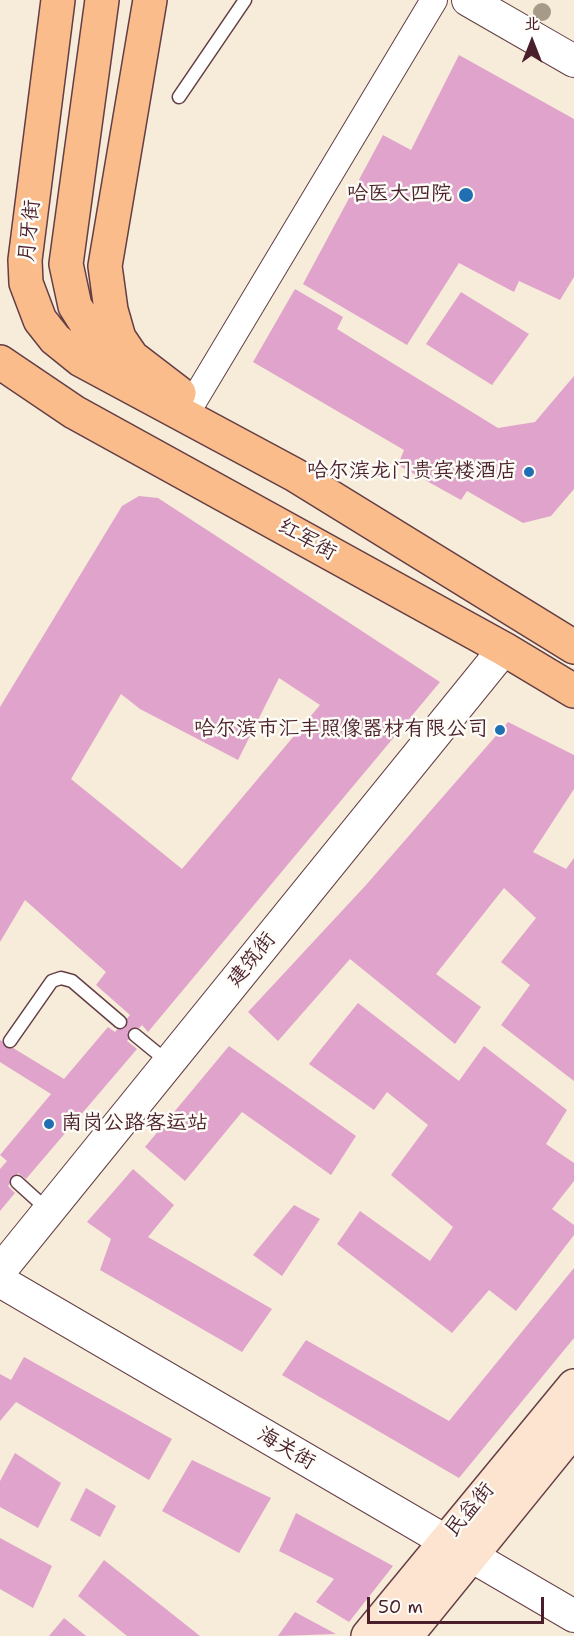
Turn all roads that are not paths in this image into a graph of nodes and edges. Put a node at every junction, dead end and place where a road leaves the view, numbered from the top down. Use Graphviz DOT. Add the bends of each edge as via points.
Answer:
graph roads {
  1 [pos="58,0"];
  2 [pos="102,0"];
  3 [pos="150,0"];
  4 [pos="245,0"];
  5 [pos="434,0"];
  6 [pos="468,0"];
  7 [pos="574,61"];
  8 [pos="180,97"];
  9 [pos="0,362"];
  10 [pos="150,372"];
  11 [pos="190,409"];
  12 [pos="574,647"];
  13 [pos="504,649"];
  14 [pos="574,691"];
  15 [pos="120,1022"];
  16 [pos="135,1035"];
  17 [pos="10,1041"];
  18 [pos="169,1063"];
  19 [pos="16,1182"];
  20 [pos="49,1211"];
  21 [pos="0,1271"];
  22 [pos="0,1281"];
  23 [pos="574,1386"];
  24 [pos="574,1429"];
  25 [pos="457,1549"];
  26 [pos="574,1616"];
  27 [pos="368,1636"];
  28 [pos="406,1636"];
  1 -- 11 [label="main road, 月牙街" via="25,260 31,300 55,339 81,360"];
  2 -- 10 [label="main road, 月牙街" via="66,264 75,306 87,325"];
  3 -- 10 [label="main road" via="105,266 119,338 132,357"];
  4 -- 8 [label="lane"];
  5 -- 11 [label="street"];
  6 -- 7 [label="street"];
  9 -- 13 [label="main road, 红军街" via="85,418"];
  10 -- 11 [label="main road"];
  11 -- 12 [label="main road"];
  13 -- 14 [label="main road, 红军街"];
  13 -- 18 [label="street, 建筑街"];
  15 -- 17 [label="lane" via="72,981 61,978 52,981"];
  16 -- 18 [label="lane"];
  18 -- 20 [label="street, 建筑街"];
  19 -- 20 [label="lane"];
  20 -- 21 [label="street, 建筑街"];
  22 -- 25 [label="street, 海关街"];
  23 -- 25 [label="main road, 民益街"];
  24 -- 25 [label="main road, 民益街"];
  25 -- 26 [label="street, 海关街"];
  25 -- 27 [label="main road, 民益街"];
  25 -- 28 [label="main road, 民益街"];
}
